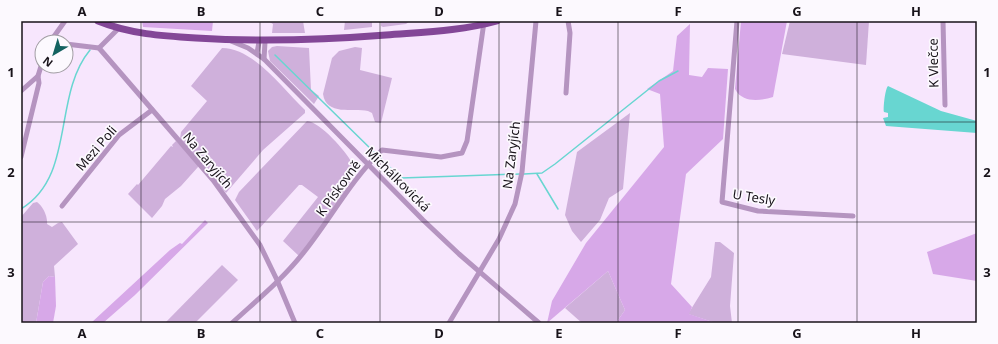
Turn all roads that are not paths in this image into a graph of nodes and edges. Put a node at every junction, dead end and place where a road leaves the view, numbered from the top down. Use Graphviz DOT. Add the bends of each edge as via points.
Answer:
graph roads {
  1 [pos="65,21"];
  2 [pos="98,21"];
  3 [pos="497,21"];
  4 [pos="536,21"];
  5 [pos="568,21"];
  6 [pos="737,21"];
  7 [pos="943,21"];
  8 [pos="484,23"];
  9 [pos="119,28"];
  10 [pos="56,34"];
  11 [pos="228,40"];
  12 [pos="262,42"];
  13 [pos="74,45"];
  14 [pos="99,48"];
  15 [pos="257,53"];
  16 [pos="264,59"];
  17 [pos="38,76"];
  18 [pos="21,91"];
  19 [pos="566,93"];
  20 [pos="945,105"];
  21 [pos="152,110"];
  22 [pos="21,157"];
  23 [pos="367,164"];
  24 [pos="62,206"];
  25 [pos="853,216"];
  26 [pos="480,272"];
  27 [pos="278,282"];
  28 [pos="232,323"];
  29 [pos="295,323"];
  30 [pos="448,323"];
  31 [pos="539,323"];
  1 -- 10 [label="street"];
  2 -- 9 [label="main road"];
  3 -- 8 [label="main road"];
  4 -- 26 [label="street, Na Zaryjích" via="522,172 517,197 508,222"];
  5 -- 19 [label="street" via="570,33"];
  6 -- 25 [label="street, U Tesly" via="722,202 758,211"];
  7 -- 20 [label="street, K Vlečce"];
  8 -- 12 [label="main road" via="430,32"];
  8 -- 23 [label="street, K Pískovně" via="462,153 441,157 382,150"];
  9 -- 11 [label="main road" via="149,35"];
  9 -- 14 [label="street"];
  11 -- 12 [label="main road"];
  11 -- 15 [label="street, Michálkovická"];
  12 -- 15 [label="street"];
  12 -- 16 [label="street"];
  13 -- 14 [label="street"];
  14 -- 21 [label="street, Na Zaryjích"];
  15 -- 16 [label="street, Michálkovická"];
  16 -- 23 [label="street, Michálkovická"];
  17 -- 18 [label="street"];
  17 -- 22 [label="street" via="39,83"];
  21 -- 24 [label="street, Mezi Poli" via="118,135"];
  21 -- 27 [label="street, Na Zaryjích" via="213,180 260,245"];
  23 -- 26 [label="street, Michálkovická"];
  23 -- 27 [label="street, K Pískovně" via="304,252"];
  26 -- 30 [label="street, Na Zaryjích"];
  26 -- 31 [label="street, Michálkovická"];
  27 -- 28 [label="street, K Pískovně"];
  27 -- 29 [label="street, Na Zaryjích"];
}
